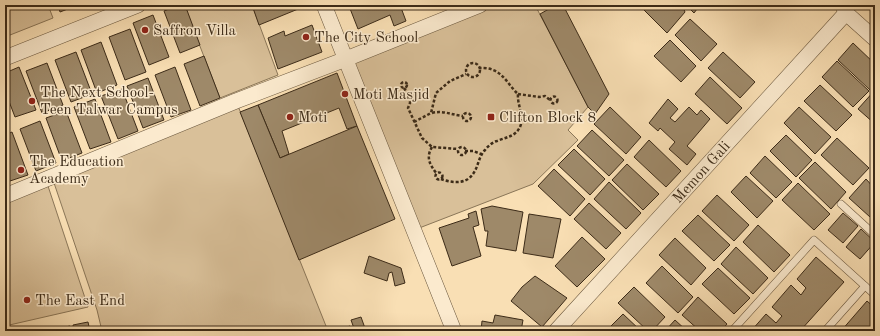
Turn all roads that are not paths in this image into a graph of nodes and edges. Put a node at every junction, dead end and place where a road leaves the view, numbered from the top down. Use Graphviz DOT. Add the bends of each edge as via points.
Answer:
graph roads {
  1 [pos="138,5"];
  2 [pos="324,5"];
  3 [pos="480,5"];
  4 [pos="121,8"];
  5 [pos="845,9"];
  6 [pos="875,39"];
  7 [pos="5,58"];
  8 [pos="346,59"];
  9 [pos="5,196"];
  10 [pos="841,204"];
  11 [pos="875,234"];
  12 [pos="865,286"];
  13 [pos="875,295"];
  14 [pos="454,331"];
  15 [pos="556,331"];
  16 [pos="732,331"];
  17 [pos="825,331"];
  1 -- 4 [label="street"];
  2 -- 8 [label="street"];
  3 -- 8 [label="street"];
  4 -- 7 [label="street"];
  5 -- 6 [label="street"];
  5 -- 15 [label="street, Memon Gali"];
  8 -- 9 [label="street" via="236,101"];
  8 -- 14 [label="street"];
  10 -- 11 [label="lane"];
  12 -- 13 [label="lane"];
  12 -- 16 [label="lane" via="814,240"];
  12 -- 17 [label="lane"];
}
